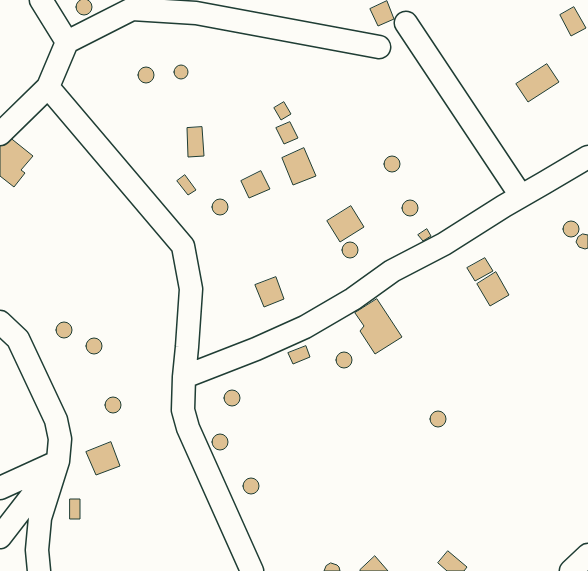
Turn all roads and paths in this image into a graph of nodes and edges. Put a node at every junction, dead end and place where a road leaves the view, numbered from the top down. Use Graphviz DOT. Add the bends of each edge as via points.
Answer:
graph roads {
  1 [pos="41,0"];
  2 [pos="406,22"];
  3 [pos="67,42"];
  4 [pos="379,47"];
  5 [pos="48,87"];
  6 [pos="0,134"];
  7 [pos="588,157"];
  8 [pos="521,196"];
  9 [pos="0,322"];
  10 [pos="184,377"];
  11 [pos="58,461"];
  12 [pos="0,488"];
  13 [pos="0,537"];
  14 [pos="588,555"];
  15 [pos="39,571"];
  16 [pos="252,571"];
  17 [pos="571,571"];
  1 -- 3 [label="street"];
  2 -- 8 [label="street"];
  3 -- 4 [label="street" via="132,9 196,12"];
  3 -- 5 [label="street"];
  5 -- 6 [label="street"];
  5 -- 10 [label="street" via="183,246 191,289"];
  7 -- 8 [label="street"];
  8 -- 10 [label="street" via="305,326"];
  9 -- 11 [label="street" via="18,339 56,420 60,439"];
  10 -- 16 [label="street" via="183,410 188,428"];
  11 -- 12 [label="street"];
  11 -- 13 [label="street"];
  11 -- 15 [label="street" via="40,518 37,550"];
  14 -- 17 [label="street"];
}
